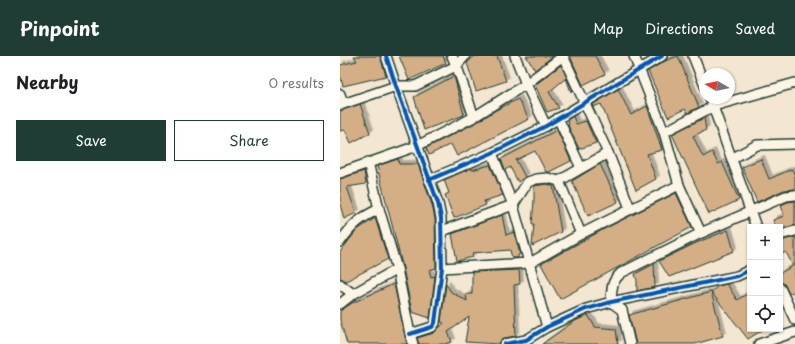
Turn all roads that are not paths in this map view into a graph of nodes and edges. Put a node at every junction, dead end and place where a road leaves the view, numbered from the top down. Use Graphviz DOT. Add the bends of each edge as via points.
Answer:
graph roads {
  1 [pos="386,56"];
  2 [pos="452,56"];
  3 [pos="465,56"];
  4 [pos="515,56"];
  5 [pos="563,56"];
  6 [pos="634,56"];
  7 [pos="662,56"];
  8 [pos="693,56"];
  9 [pos="456,66"];
  10 [pos="639,69"];
  11 [pos="699,71"];
  12 [pos="795,83"];
  13 [pos="526,84"];
  14 [pos="396,86"];
  15 [pos="340,94"];
  16 [pos="735,97"];
  17 [pos="584,102"];
  18 [pos="709,104"];
  19 [pos="713,104"];
  20 [pos="341,105"];
  21 [pos="474,117"];
  22 [pos="558,118"];
  23 [pos="546,126"];
  24 [pos="664,132"];
  25 [pos="795,144"];
  26 [pos="417,146"];
  27 [pos="492,153"];
  28 [pos="608,153"];
  29 [pos="732,158"];
  30 [pos="368,162"];
  31 [pos="581,168"];
  32 [pos="340,173"];
  33 [pos="429,180"];
  34 [pos="559,181"];
  35 [pos="680,184"];
  36 [pos="795,195"];
  37 [pos="513,205"];
  38 [pos="630,208"];
  39 [pos="380,209"];
  40 [pos="751,212"];
  41 [pos="755,224"];
  42 [pos="442,231"];
  43 [pos="795,231"];
  44 [pos="701,233"];
  45 [pos="581,234"];
  46 [pos="783,234"];
  47 [pos="340,242"];
  48 [pos="530,263"];
  49 [pos="442,268"];
  50 [pos="397,269"];
  51 [pos="747,271"];
  52 [pos="340,284"];
  53 [pos="353,294"];
  54 [pos="783,294"];
  55 [pos="795,294"];
  56 [pos="786,299"];
  57 [pos="611,302"];
  58 [pos="340,304"];
  59 [pos="795,320"];
  60 [pos="547,327"];
  61 [pos="795,332"];
  62 [pos="410,334"];
  63 [pos="526,342"];
  64 [pos="413,344"];
  65 [pos="505,344"];
  66 [pos="630,344"];
  67 [pos="759,344"];
  1 -- 14 [label="street"];
  2 -- 9 [label="street"];
  3 -- 9 [label="street"];
  4 -- 13 [label="street"];
  5 -- 13 [label="street"];
  5 -- 17 [label="street"];
  6 -- 10 [label="street"];
  7 -- 10 [label="street"];
  8 -- 11 [label="street"];
  9 -- 14 [label="street" via="415,86"];
  9 -- 21 [label="street"];
  10 -- 17 [label="street"];
  10 -- 24 [label="street"];
  12 -- 16 [label="street"];
  13 -- 21 [label="street"];
  13 -- 23 [label="street"];
  14 -- 20 [label="street"];
  14 -- 26 [label="street"];
  15 -- 20 [label="street"];
  17 -- 22 [label="street"];
  17 -- 28 [label="street"];
  18 -- 24 [label="street"];
  19 -- 29 [label="street"];
  21 -- 26 [label="street"];
  22 -- 23 [label="street"];
  22 -- 31 [label="street"];
  23 -- 27 [label="street"];
  24 -- 35 [label="street"];
  25 -- 29 [label="street" via="757,145"];
  26 -- 30 [label="street"];
  26 -- 33 [label="street"];
  27 -- 33 [label="street"];
  27 -- 37 [label="street"];
  28 -- 31 [label="street"];
  28 -- 38 [label="street"];
  29 -- 40 [label="street"];
  30 -- 32 [label="street"];
  30 -- 39 [label="street"];
  31 -- 34 [label="street"];
  33 -- 42 [label="street" via="438,203"];
  34 -- 37 [label="street" via="548,178 528,182"];
  34 -- 45 [label="street"];
  35 -- 38 [label="street"];
  35 -- 44 [label="street"];
  36 -- 40 [label="street" via="786,196"];
  37 -- 42 [label="street"];
  37 -- 48 [label="street"];
  38 -- 45 [label="street"];
  39 -- 47 [label="street" via="363,216"];
  39 -- 50 [label="street"];
  40 -- 41 [label="street"];
  40 -- 44 [label="street"];
  42 -- 49 [label="street"];
  43 -- 46 [label="street"];
  44 -- 57 [label="street" via="621,273 612,284"];
  45 -- 48 [label="street"];
  48 -- 49 [label="street"];
  48 -- 60 [label="street"];
  49 -- 62 [label="street" via="435,323 432,328"];
  50 -- 53 [label="street"];
  50 -- 62 [label="street"];
  51 -- 57 [label="street" via="737,276"];
  52 -- 53 [label="street"];
  53 -- 58 [label="street"];
  54 -- 56 [label="street"];
  55 -- 56 [label="street"];
  56 -- 59 [label="street"];
  57 -- 60 [label="street" via="586,309"];
  57 -- 66 [label="street" via="622,310"];
  60 -- 63 [label="street"];
  61 -- 67 [label="street"];
  62 -- 64 [label="street"];
  63 -- 65 [label="street"];
}
